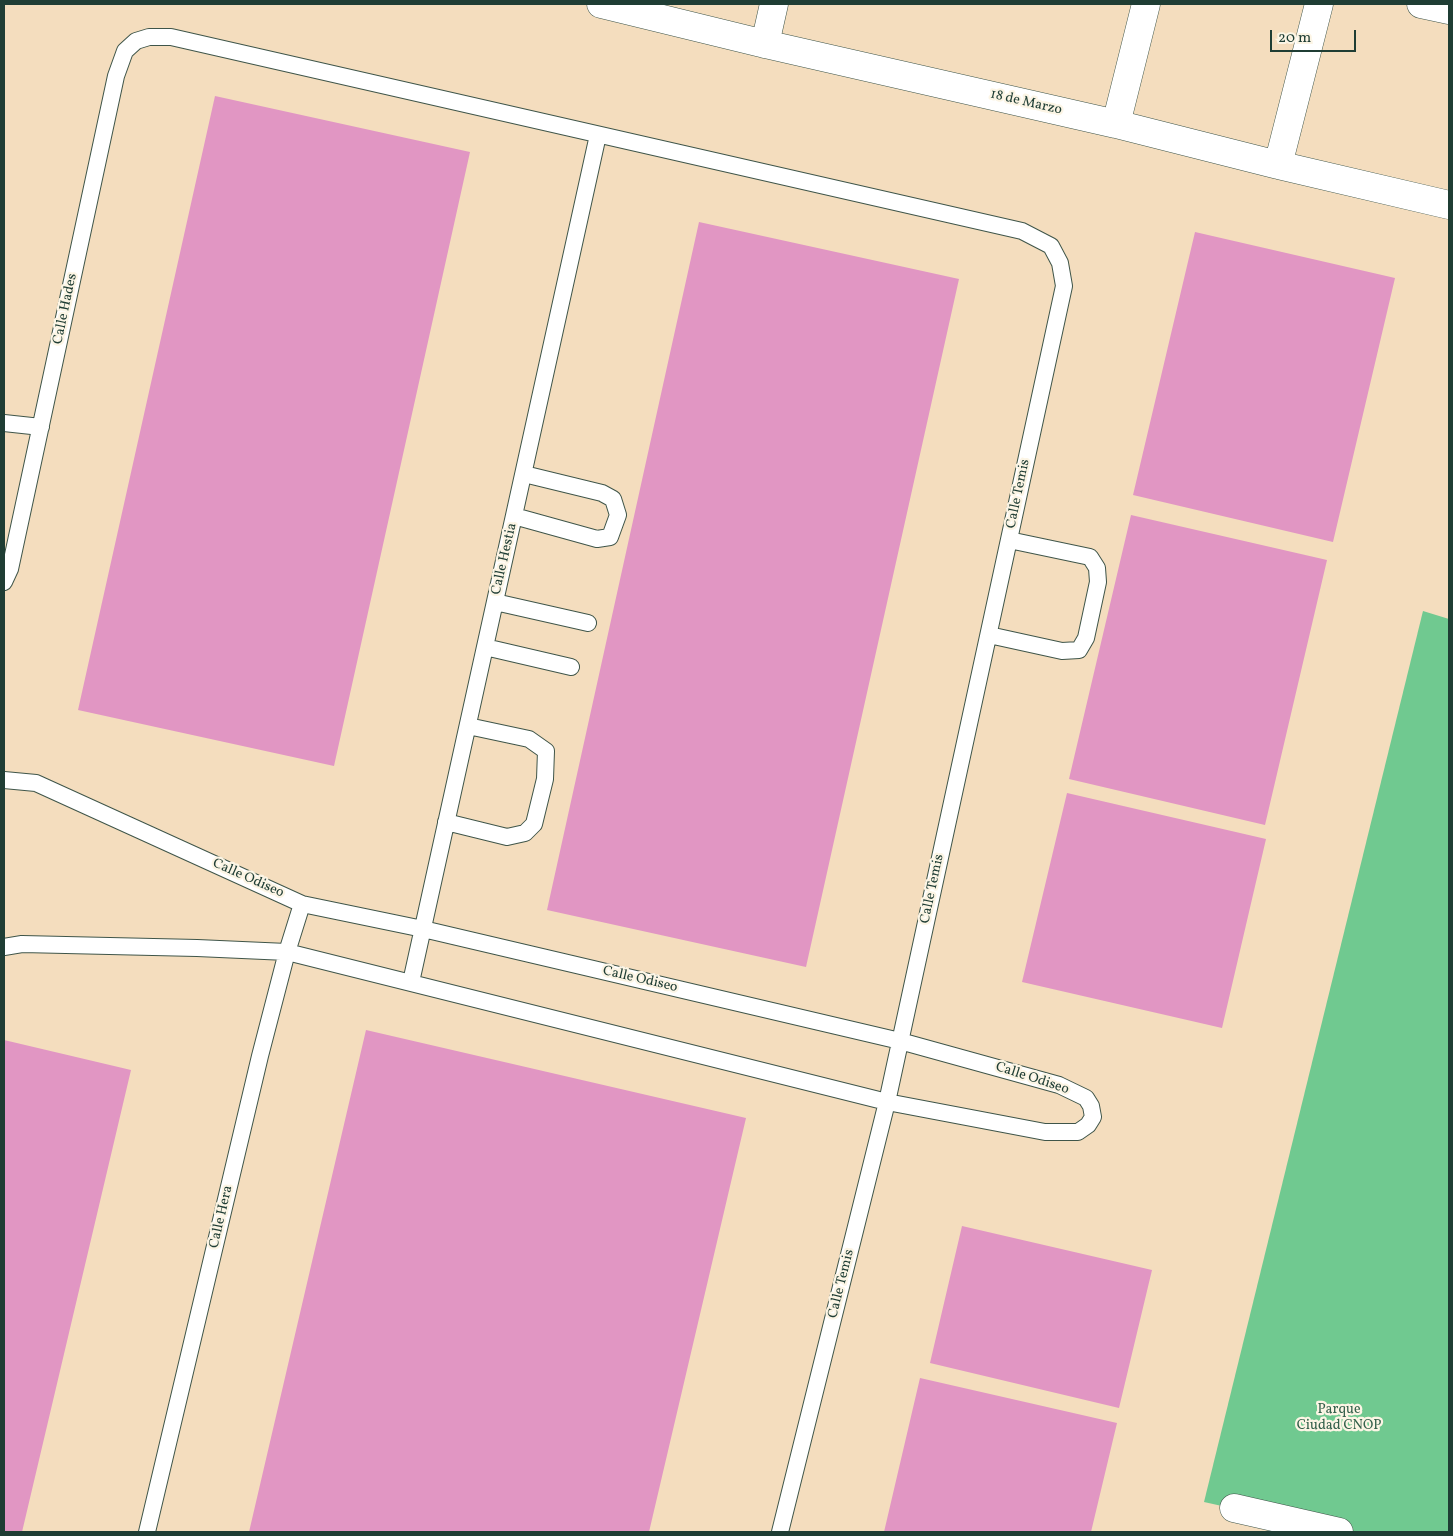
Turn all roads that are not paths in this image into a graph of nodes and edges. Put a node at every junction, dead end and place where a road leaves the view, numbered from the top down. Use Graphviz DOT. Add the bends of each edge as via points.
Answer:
graph roads {
  1 [pos="601,4"];
  2 [pos="774,4"];
  3 [pos="1146,4"];
  4 [pos="1319,4"];
  5 [pos="1421,4"];
  6 [pos="1449,10"];
  7 [pos="765,44"];
  8 [pos="1116,124"];
  9 [pos="598,135"];
  10 [pos="1278,165"];
  11 [pos="1449,205"];
  12 [pos="4,423"];
  13 [pos="41,427"];
  14 [pos="524,474"];
  15 [pos="514,516"];
  16 [pos="1009,540"];
  17 [pos="4,582"];
  18 [pos="495,602"];
  19 [pos="588,623"];
  20 [pos="988,635"];
  21 [pos="485,647"];
  22 [pos="571,667"];
  23 [pos="468,726"];
  24 [pos="4,780"];
  25 [pos="446,822"];
  26 [pos="302,904"];
  27 [pos="423,929"];
  28 [pos="4,947"];
  29 [pos="287,952"];
  30 [pos="411,982"];
  31 [pos="900,1041"];
  32 [pos="887,1102"];
  33 [pos="1234,1508"];
  34 [pos="147,1532"];
  35 [pos="780,1532"];
  36 [pos="1339,1532"];
  1 -- 7 [label="street, 18 de Marzo"];
  2 -- 7 [label="street"];
  3 -- 8 [label="street"];
  4 -- 10 [label="street"];
  5 -- 6 [label="street"];
  7 -- 8 [label="street, 18 de Marzo"];
  8 -- 10 [label="street, 18 de Marzo"];
  9 -- 13 [label="lane, Calle Hades" via="171,38 149,37 136,41 126,51 116,76"];
  9 -- 14 [label="lane, Calle Hestia"];
  9 -- 16 [label="lane, Calle Temis" via="1022,231 1051,246 1060,263 1064,286"];
  10 -- 11 [label="street, 18 de Marzo"];
  12 -- 13 [label="lane"];
  13 -- 17 [label="lane, Calle Hades" via="10,569"];
  14 -- 15 [label="lane, Calle Hestia"];
  14 -- 15 [label="lane" via="602,493 613,499 618,515 610,537 597,539"];
  15 -- 18 [label="lane, Calle Hestia"];
  16 -- 20 [label="lane, Calle Temis"];
  16 -- 20 [label="lane" via="1090,556 1097,568 1098,582 1086,638 1079,650 1062,651"];
  18 -- 19 [label="lane"];
  18 -- 21 [label="lane, Calle Hestia"];
  20 -- 31 [label="lane, Calle Temis"];
  21 -- 22 [label="lane"];
  21 -- 23 [label="lane, Calle Hestia"];
  23 -- 25 [label="lane, Calle Hestia"];
  23 -- 25 [label="lane" via="529,739 546,751 545,780 534,824 525,833 507,837"];
  24 -- 26 [label="lane, Calle Odiseo" via="36,783"];
  25 -- 27 [label="lane, Calle Hestia"];
  26 -- 27 [label="lane, Calle Odiseo"];
  26 -- 29 [label="lane, Calle Hera"];
  27 -- 30 [label="lane, Calle Hestia"];
  27 -- 31 [label="lane, Calle Odiseo"];
  28 -- 29 [label="lane, Calle Odiseo" via="32,944"];
  29 -- 30 [label="lane, Calle Odiseo"];
  29 -- 34 [label="lane, Calle Hera"];
  30 -- 32 [label="lane, Calle Odiseo"];
  31 -- 32 [label="lane, Calle Temis"];
  31 -- 32 [label="lane, Calle Odiseo" via="1059,1085 1086,1098 1093,1117 1078,1132 1044,1132"];
  32 -- 35 [label="lane, Calle Temis"];
  33 -- 36 [label="street"];
}
